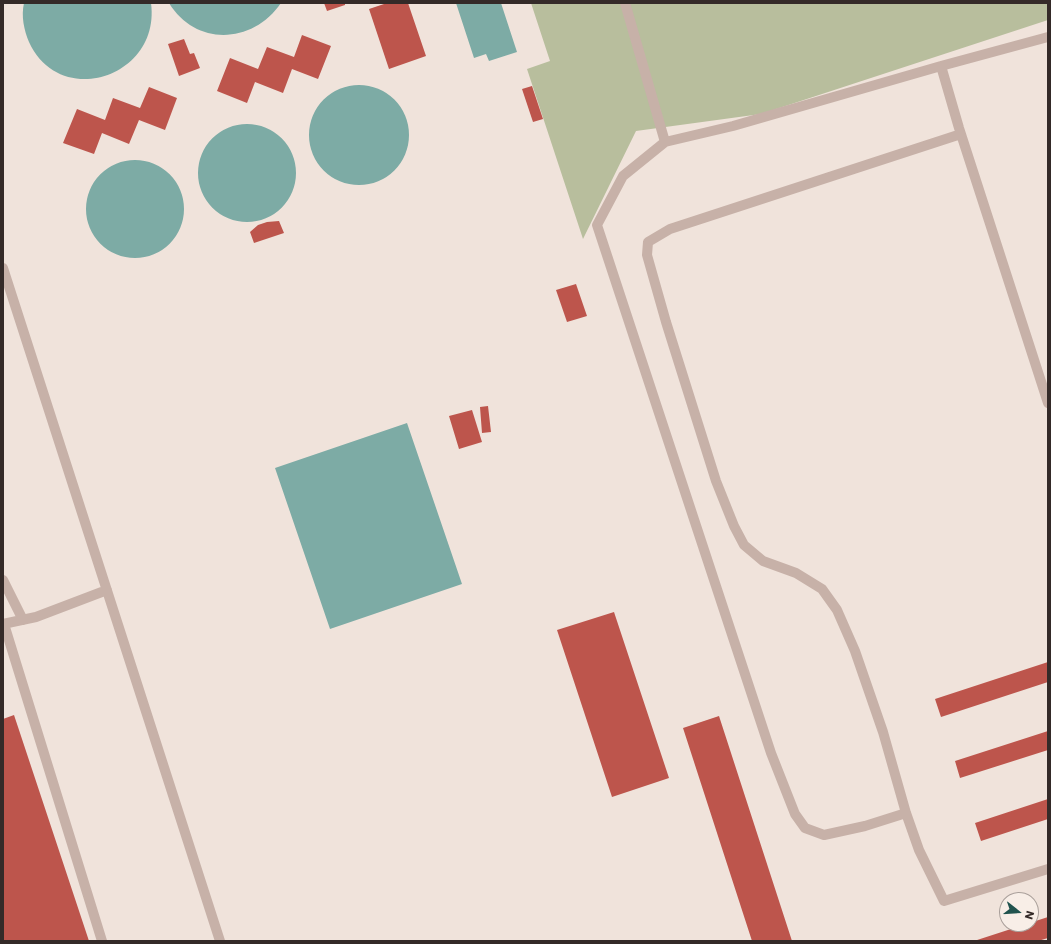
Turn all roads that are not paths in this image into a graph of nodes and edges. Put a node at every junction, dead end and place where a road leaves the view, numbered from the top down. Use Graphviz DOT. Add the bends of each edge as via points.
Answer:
graph roads {
  1 [pos="625,3"];
  2 [pos="1048,37"];
  3 [pos="940,66"];
  4 [pos="961,134"];
  5 [pos="665,142"];
  6 [pos="3,268"];
  7 [pos="1048,403"];
  8 [pos="3,580"];
  9 [pos="107,590"];
  10 [pos="23,620"];
  11 [pos="4,624"];
  12 [pos="906,813"];
  13 [pos="1048,868"];
  14 [pos="102,941"];
  15 [pos="220,941"];
  1 -- 5 [label="lane"];
  2 -- 3 [label="lane"];
  3 -- 4 [label="lane"];
  3 -- 5 [label="lane" via="733,126"];
  4 -- 7 [label="lane"];
  4 -- 12 [label="lane" via="670,228 648,242 647,255 666,322 716,481 734,526 744,545 763,561 796,573 822,589 838,610 883,732"];
  5 -- 12 [label="lane" via="623,176 597,225 771,753 795,814 805,828 824,835"];
  6 -- 9 [label="lane"];
  8 -- 10 [label="lane"];
  9 -- 10 [label="lane"];
  9 -- 15 [label="lane"];
  10 -- 11 [label="lane"];
  11 -- 14 [label="lane"];
  12 -- 13 [label="lane" via="919,850 944,901"];
}
